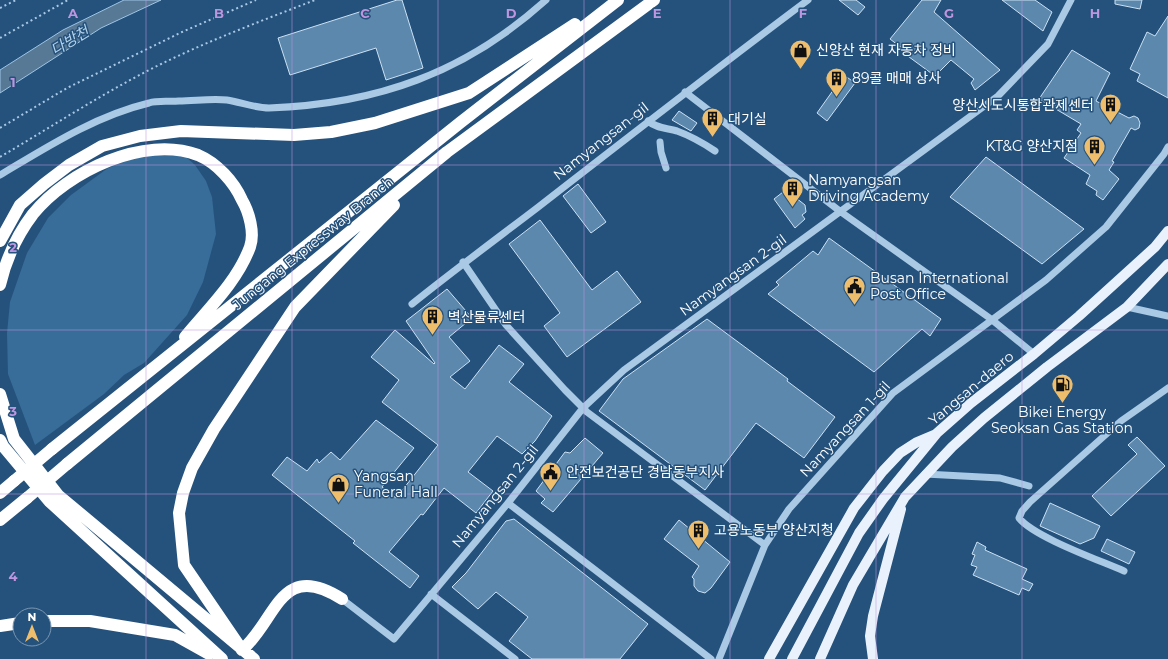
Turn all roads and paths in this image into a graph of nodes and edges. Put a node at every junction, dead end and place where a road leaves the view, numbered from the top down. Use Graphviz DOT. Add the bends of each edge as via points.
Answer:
graph roads {
  1 [pos="16,0"];
  2 [pos="68,0"];
  3 [pos="256,0"];
  4 [pos="315,0"];
  5 [pos="546,0"];
  6 [pos="613,0"];
  7 [pos="618,0"];
  8 [pos="654,0"];
  9 [pos="808,0"];
  10 [pos="1071,0"];
  11 [pos="0,8"];
  12 [pos="0,38"];
  13 [pos="685,92"];
  14 [pos="648,121"];
  15 [pos="0,128"];
  16 [pos="660,142"];
  17 [pos="1168,147"];
  18 [pos="715,151"];
  19 [pos="447,152"];
  20 [pos="0,156"];
  21 [pos="666,168"];
  22 [pos="0,175"];
  23 [pos="841,212"];
  24 [pos="1168,231"];
  25 [pos="0,241"];
  26 [pos="463,262"];
  27 [pos="1168,264"];
  28 [pos="0,285"];
  29 [pos="412,304"];
  30 [pos="1128,307"];
  31 [pos="1168,316"];
  32 [pos="992,320"];
  33 [pos="1034,354"];
  34 [pos="167,358"];
  35 [pos="1168,388"];
  36 [pos="0,394"];
  37 [pos="583,408"];
  38 [pos="937,433"];
  39 [pos="0,440"];
  40 [pos="925,474"];
  41 [pos="1029,486"];
  42 [pos="0,493"];
  43 [pos="905,497"];
  44 [pos="508,503"];
  45 [pos="0,520"];
  46 [pos="765,545"];
  47 [pos="1124,571"];
  48 [pos="431,594"];
  49 [pos="342,598"];
  50 [pos="52,621"];
  51 [pos="12,624"];
  52 [pos="0,626"];
  53 [pos="242,650"];
  54 [pos="218,659"];
  55 [pos="222,659"];
  56 [pos="254,659"];
  57 [pos="515,659"];
  58 [pos="710,659"];
  59 [pos="719,659"];
  60 [pos="769,659"];
  61 [pos="792,659"];
  62 [pos="820,659"];
  63 [pos="874,659"];
  1 -- 11 [label="path"];
  2 -- 12 [label="path"];
  3 -- 15 [label="path" via="182,32 67,88"];
  4 -- 20 [label="path" via="154,68 104,94"];
  5 -- 22 [label="street" via="518,25 474,53 425,79 391,90 352,100 267,108 225,100 150,102 95,121"];
  6 -- 25 [label="highway" via="469,93 375,124 331,132 294,135 181,131 140,136 102,146 69,165 20,205"];
  7 -- 34 [label="highway, Jungang Expressway Branch" via="461,122"];
  8 -- 19 [label="highway, Jungang Expressway Branch"];
  9 -- 13 [label="street, Namyangsan-gil"];
  10 -- 23 [label="street, Namyangsan 2-gil" via="1048,44 998,96"];
  13 -- 14 [label="street, Namyangsan-gil"];
  13 -- 23 [label="street"];
  14 -- 18 [label="street" via="654,126 694,138"];
  14 -- 26 [label="street, Namyangsan-gil"];
  16 -- 21 [label="street"];
  17 -- 32 [label="street, Namyangsan 1-gil" via="1106,227 1046,280"];
  19 -- 45 [label="highway, Jungang Expressway Branch, bridge"];
  19 -- 53 [label="highway" via="347,251 295,307 214,429 192,468 179,513 184,565"];
  23 -- 32 [label="street"];
  23 -- 37 [label="street, Namyangsan 2-gil" via="624,370"];
  24 -- 33 [label="main road, Yangsan-daero" via="1155,247"];
  26 -- 29 [label="street, Namyangsan-gil"];
  26 -- 37 [label="street" via="506,325"];
  27 -- 30 [label="main road"];
  28 -- 34 [label="highway" via="16,239 34,214 77,174 121,156 145,151 163,149 199,155 215,165 236,187 246,208 252,234 250,246 232,282"];
  30 -- 31 [label="street"];
  30 -- 40 [label="main road" via="984,418"];
  32 -- 33 [label="street"];
  32 -- 46 [label="street, Namyangsan 1-gil" via="893,393 789,509"];
  33 -- 38 [label="main road, Yangsan-daero"];
  34 -- 42 [label="highway, Jungang Expressway Branch, bridge"];
  35 -- 47 [label="street" via="1120,421 1030,502 1019,518 1025,526"];
  36 -- 53 [label="highway" via="14,439 58,495"];
  37 -- 44 [label="street, Namyangsan 2-gil"];
  37 -- 46 [label="street"];
  38 -- 60 [label="main road" via="900,453 854,508"];
  38 -- 61 [label="main road, Yangsan-daero" via="859,533"];
  39 -- 55 [label="highway" via="49,501"];
  40 -- 41 [label="street" via="1000,478"];
  40 -- 43 [label="main road"];
  43 -- 62 [label="main road" via="853,585"];
  43 -- 63 [label="main road" via="873,616 870,636"];
  44 -- 48 [label="street, Namyangsan 2-gil"];
  44 -- 58 [label="street"];
  46 -- 59 [label="street, Namyangsan 1-gil"];
  48 -- 49 [label="street, Namyangsan 2-gil" via="394,639"];
  48 -- 57 [label="street"];
  49 -- 53 [label="highway" via="317,586 293,589 272,608 251,642"];
  50 -- 54 [label="highway" via="90,621 175,635"];
  51 -- 52 [label="highway"];
  53 -- 56 [label="highway"];
}
